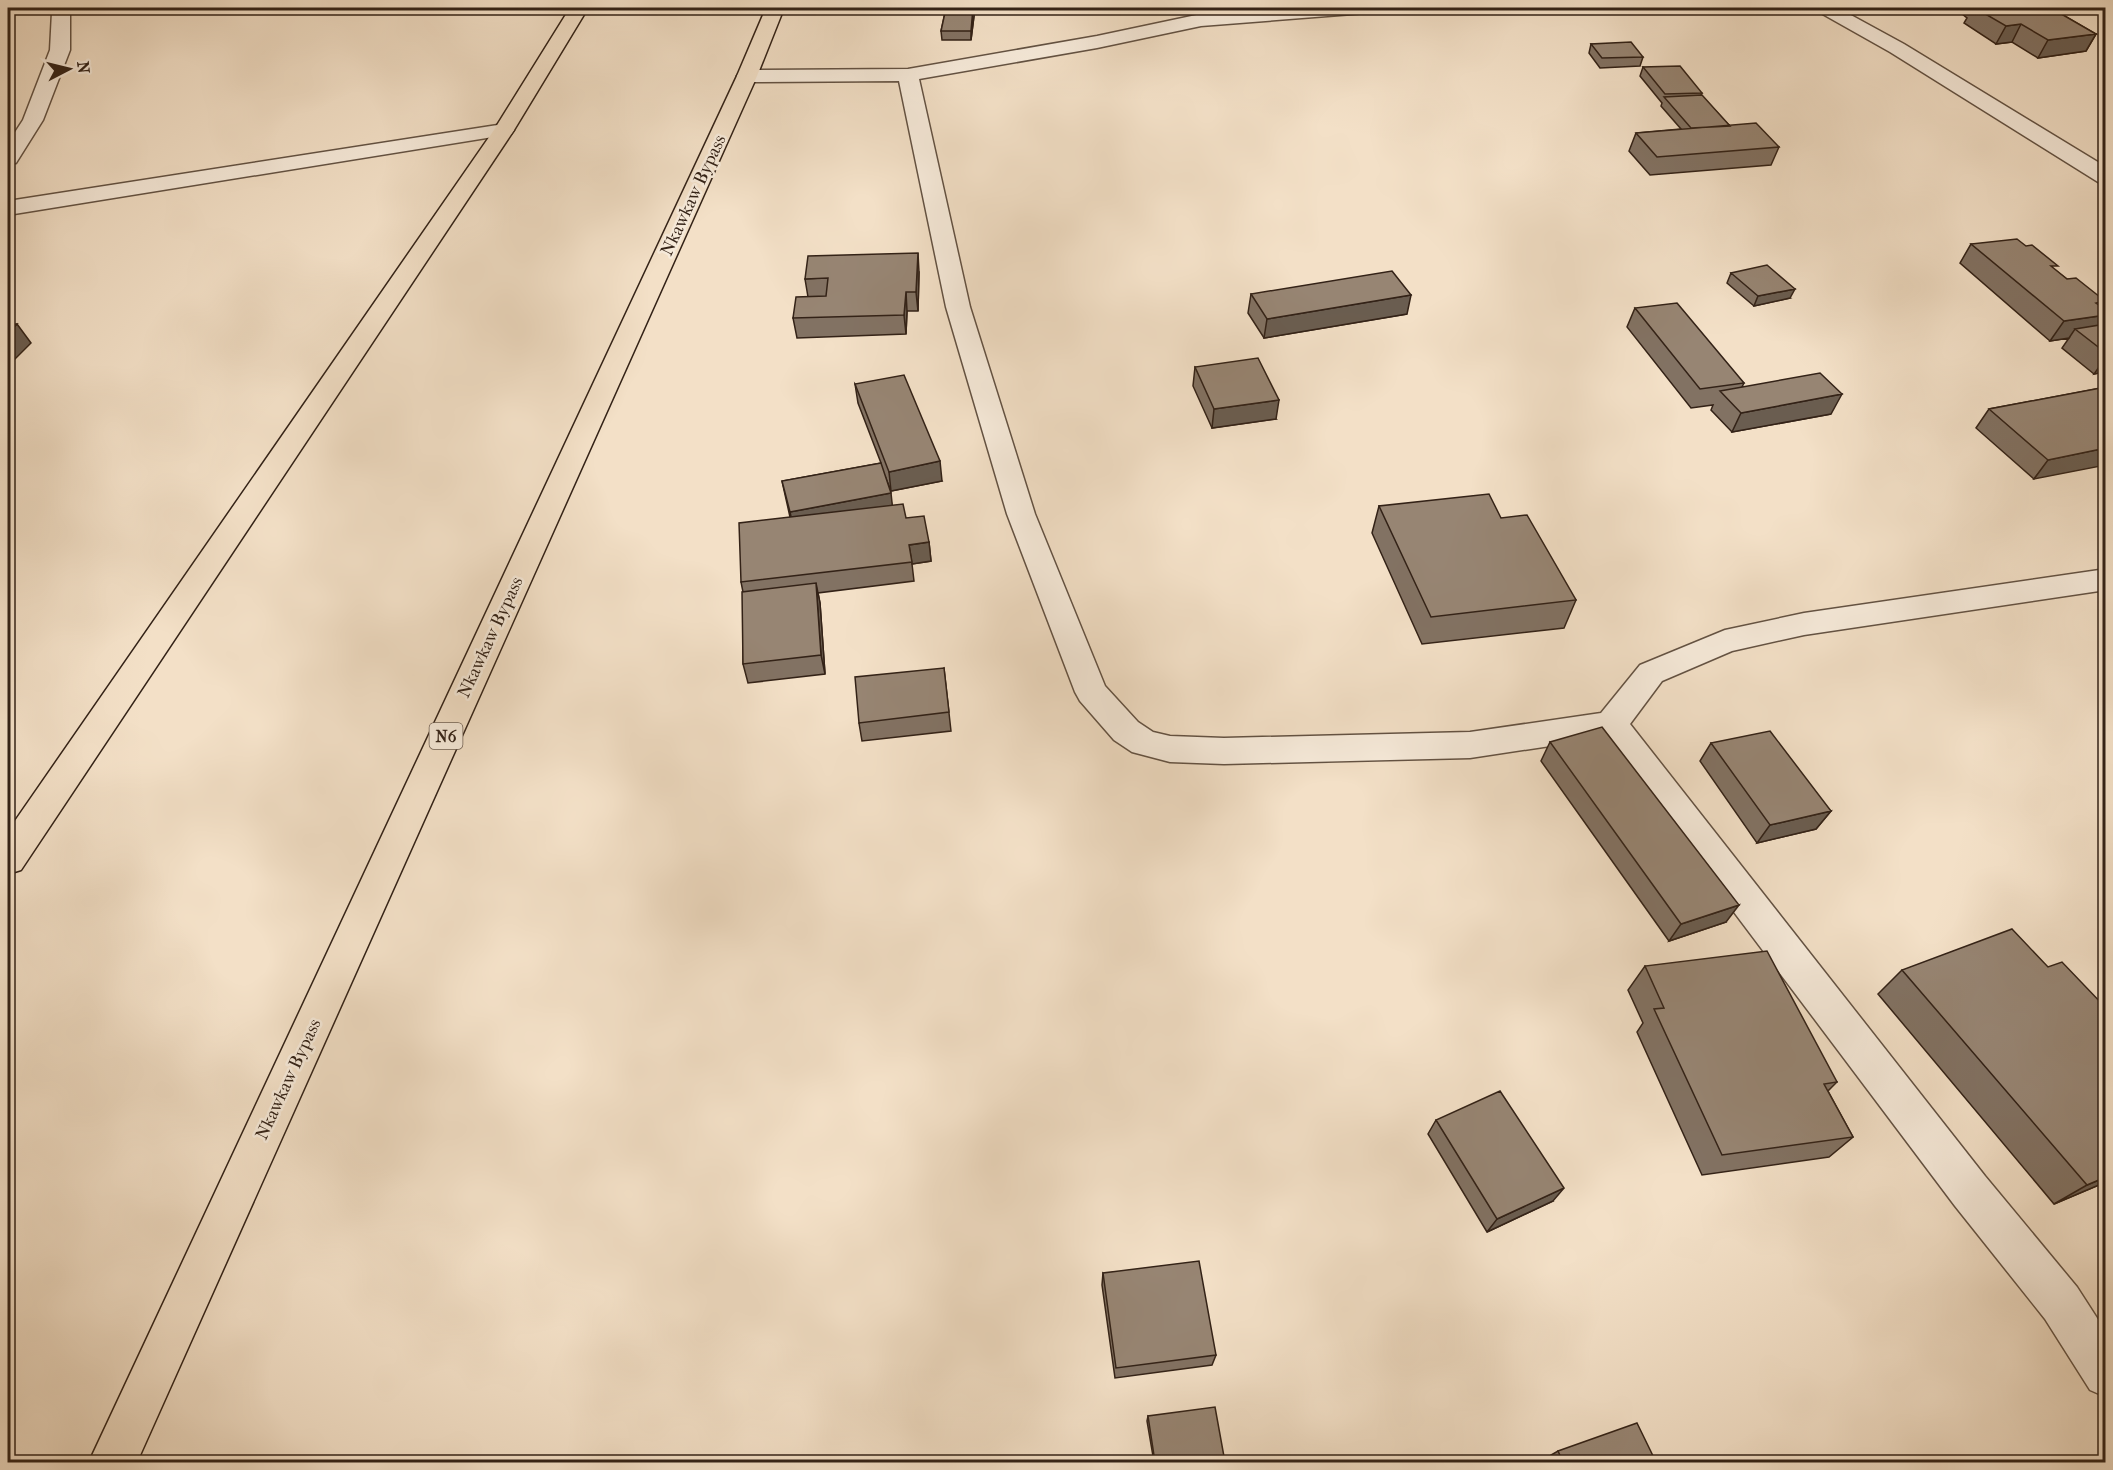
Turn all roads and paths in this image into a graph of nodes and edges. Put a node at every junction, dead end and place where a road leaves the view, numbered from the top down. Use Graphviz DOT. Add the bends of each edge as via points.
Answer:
graph roads {
  1 [pos="58,8"];
  2 [pos="579,8"];
  3 [pos="775,8"];
  4 [pos="1366,8"];
  5 [pos="1825,8"];
  6 [pos="908,75"];
  7 [pos="747,76"];
  8 [pos="504,130"];
  9 [pos="8,158"];
  10 [pos="2106,177"];
  11 [pos="8,208"];
  12 [pos="2106,579"];
  13 [pos="1611,724"];
  14 [pos="8,859"];
  15 [pos="2106,1374"];
  16 [pos="113,1462"];
  1 -- 9 [label="street" via="60,50 33,120"];
  2 -- 8 [label="highway"];
  3 -- 7 [label="highway, Nkawkaw Bypass / N6"];
  4 -- 6 [label="street" via="1201,20"];
  5 -- 10 [label="street"];
  6 -- 7 [label="street"];
  6 -- 13 [label="street" via="957,307 1021,514 1091,692 1126,731 1144,743 1170,749 1236,750 1470,745"];
  7 -- 16 [label="highway, Nkawkaw Bypass / N6"];
  8 -- 11 [label="street"];
  8 -- 14 [label="highway"];
  12 -- 13 [label="street" via="1804,624 1725,641 1652,673"];
  13 -- 15 [label="street" via="2061,1304"];
}
